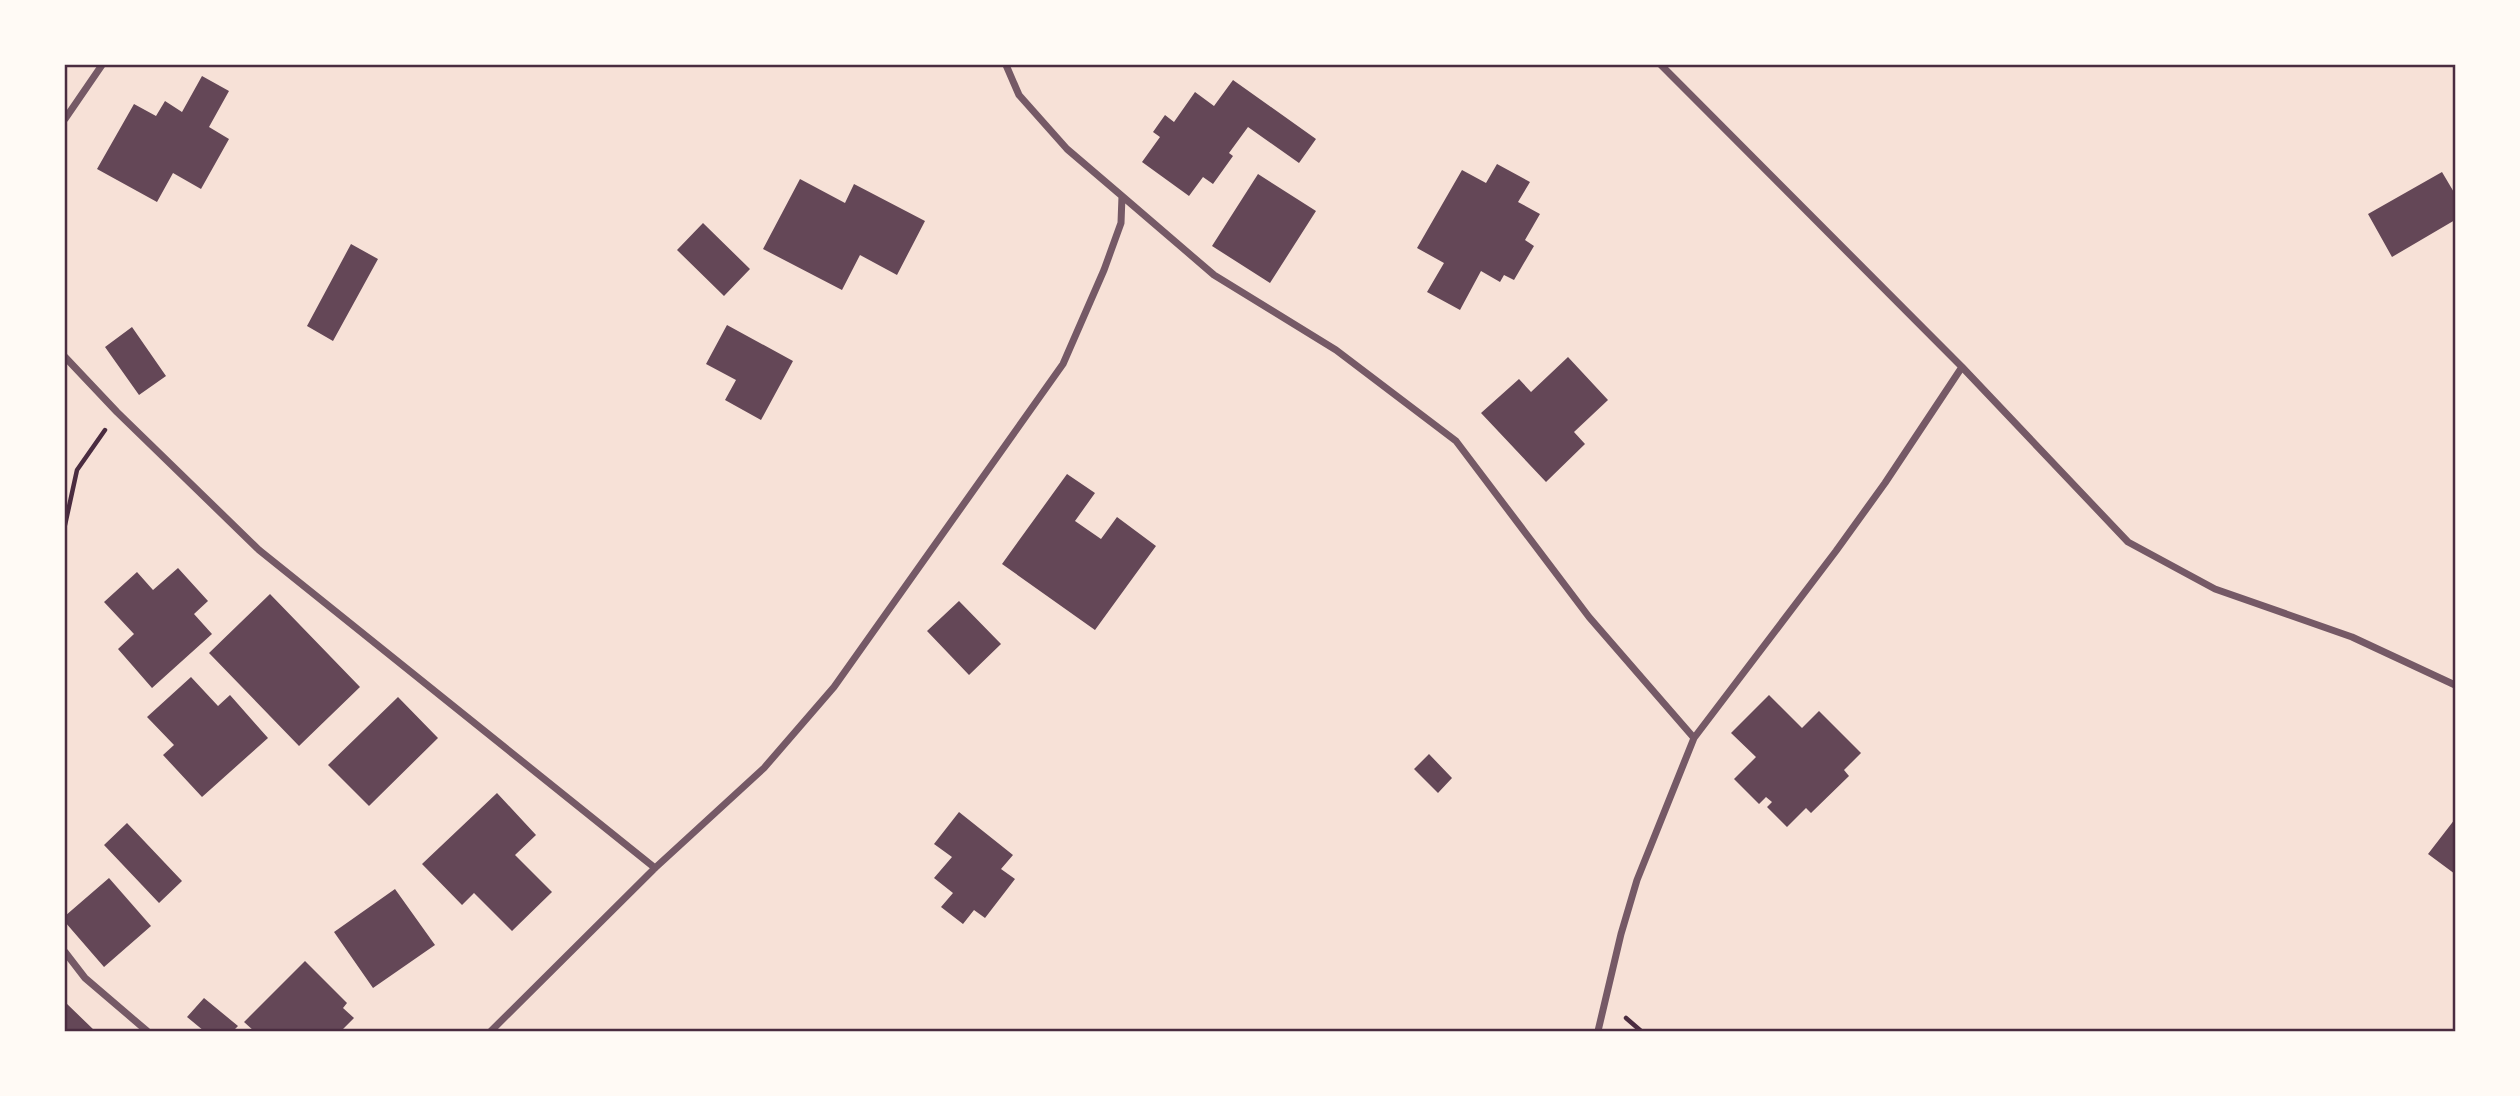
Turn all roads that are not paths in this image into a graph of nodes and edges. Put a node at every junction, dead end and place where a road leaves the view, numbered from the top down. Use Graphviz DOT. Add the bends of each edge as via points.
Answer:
graph roads {
  1 [pos="102,65"];
  2 [pos="1006,65"];
  3 [pos="1661,65"];
  4 [pos="65,119"];
  5 [pos="1122,196"];
  6 [pos="65,357"];
  7 [pos="1962,367"];
  8 [pos="2455,685"];
  9 [pos="1694,738"];
  10 [pos="655,869"];
  11 [pos="65,951"];
  12 [pos="147,1031"];
  13 [pos="491,1031"];
  14 [pos="1598,1031"];
  1 -- 4 [label="street"];
  2 -- 5 [label="street" via="1019,95 1067,149"];
  3 -- 7 [label="street"];
  5 -- 9 [label="street" via="1214,275 1336,350 1456,441 1589,617"];
  5 -- 10 [label="street" via="1121,223 1063,364 834,687 764,768"];
  6 -- 10 [label="street" via="259,550"];
  7 -- 8 [label="street" via="2128,542 2215,589 2352,637"];
  7 -- 9 [label="street" via="1836,551"];
  9 -- 14 [label="street" via="1637,880"];
  10 -- 13 [label="street"];
  11 -- 12 [label="street" via="85,978"];
}
